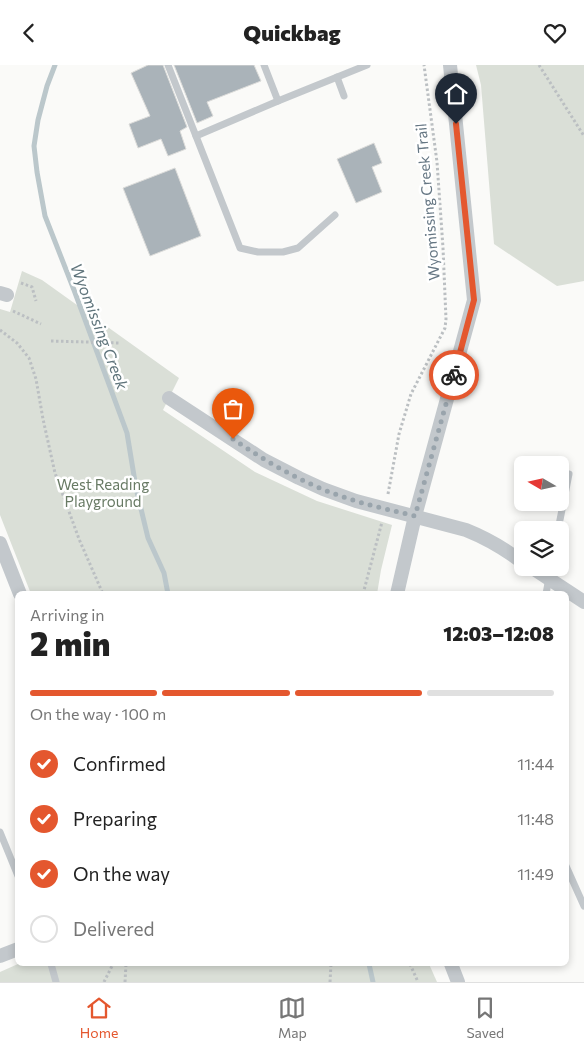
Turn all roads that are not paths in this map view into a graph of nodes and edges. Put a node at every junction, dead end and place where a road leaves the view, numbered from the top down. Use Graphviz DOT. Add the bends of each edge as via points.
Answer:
graph roads {
  1 [pos="168,65"];
  2 [pos="264,65"];
  3 [pos="367,65"];
  4 [pos="450,65"];
  5 [pos="337,77"];
  6 [pos="344,96"];
  7 [pos="278,101"];
  8 [pos="196,136"];
  9 [pos="335,215"];
  10 [pos="169,398"];
  11 [pos="415,516"];
  12 [pos="0,543"];
  13 [pos="514,556"];
  14 [pos="549,576"];
  15 [pos="554,576"];
  16 [pos="19,591"];
  17 [pos="398,591"];
  18 [pos="547,591"];
  19 [pos="584,602"];
  20 [pos="0,833"];
  21 [pos="15,870"];
  22 [pos="569,873"];
  23 [pos="584,906"];
  24 [pos="15,950"];
  25 [pos="0,956"];
  26 [pos="52,966"];
  27 [pos="452,966"];
  28 [pos="56,982"];
  29 [pos="458,982"];
  1 -- 8 [label="lane"];
  2 -- 7 [label="lane"];
  3 -- 5 [label="lane"];
  4 -- 11 [label="street" via="474,300"];
  5 -- 6 [label="lane"];
  5 -- 7 [label="lane"];
  7 -- 8 [label="lane"];
  8 -- 9 [label="lane" via="240,248 258,252 298,248"];
  10 -- 11 [label="street" via="264,460 299,478 356,501"];
  11 -- 13 [label="street" via="466,530"];
  11 -- 17 [label="street"];
  12 -- 16 [label="street"];
  14 -- 18 [label="lane"];
  15 -- 19 [label="street"];
  20 -- 21 [label="lane"];
  22 -- 23 [label="lane"];
  24 -- 25 [label="street"];
  26 -- 28 [label="lane"];
  27 -- 29 [label="street"];
}
